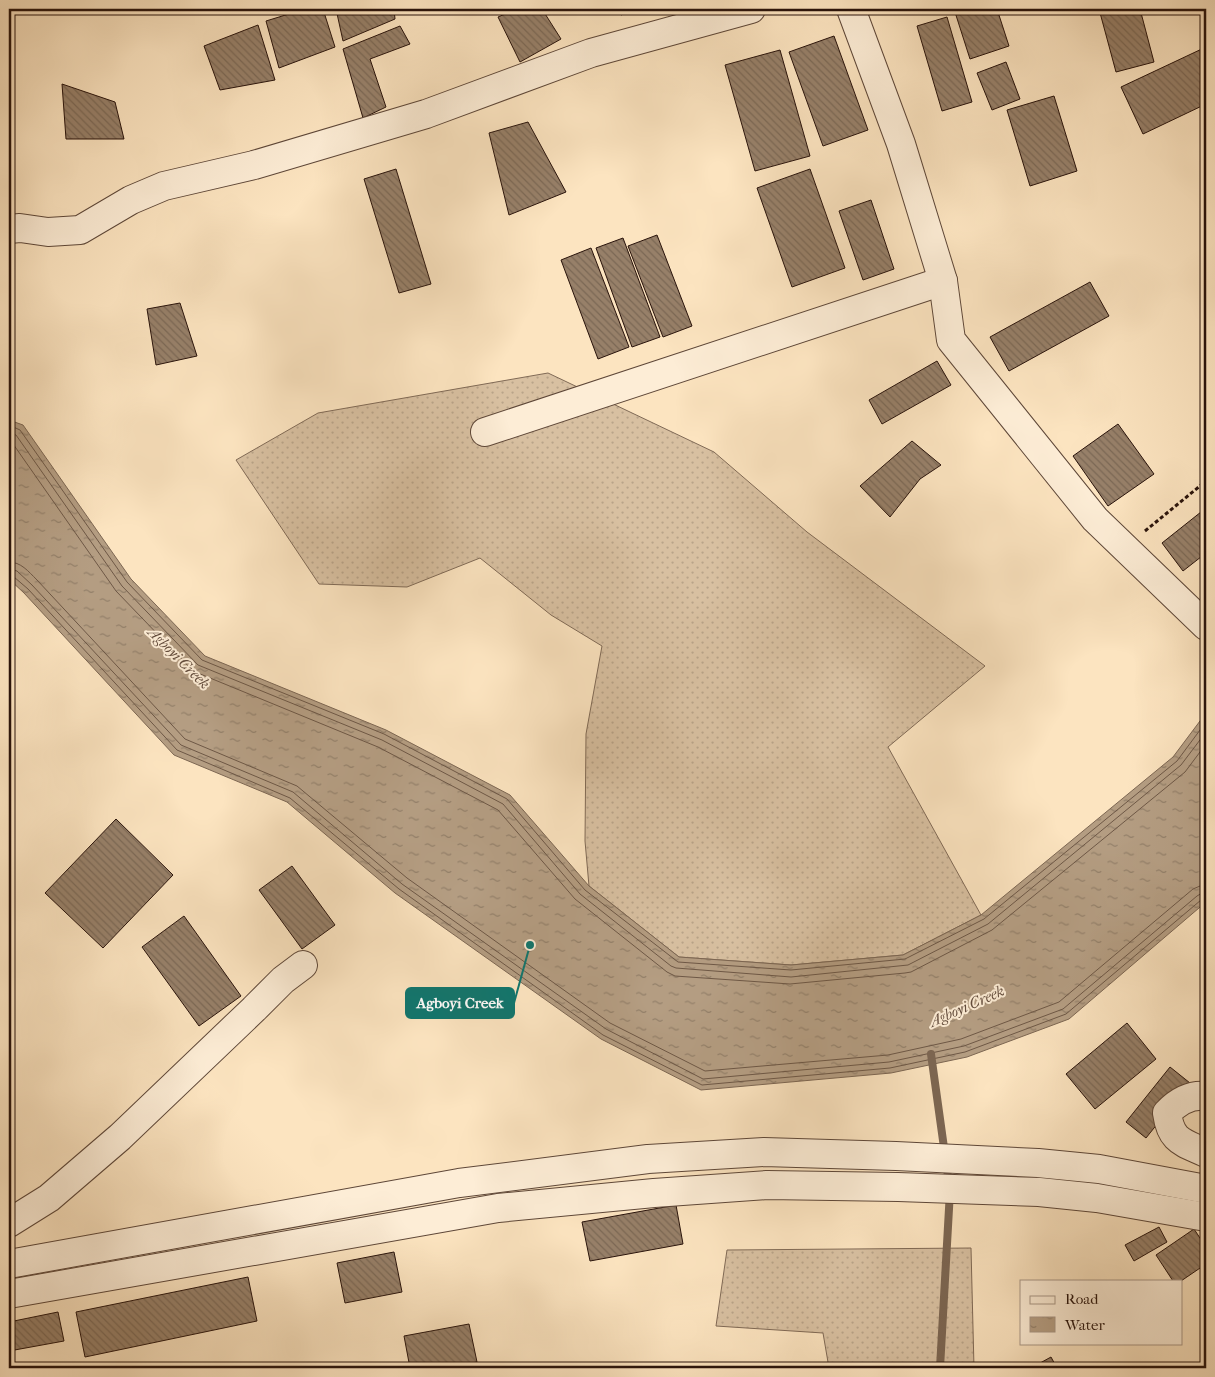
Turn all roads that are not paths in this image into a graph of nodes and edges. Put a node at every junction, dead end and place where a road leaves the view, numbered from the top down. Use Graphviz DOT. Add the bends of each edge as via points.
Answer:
graph roads {
  1 [pos="752,9"];
  2 [pos="851,9"];
  3 [pos="9,230"];
  4 [pos="943,281"];
  5 [pos="485,432"];
  6 [pos="1206,626"];
  7 [pos="303,966"];
  8 [pos="1206,1096"];
  9 [pos="1206,1153"];
  10 [pos="1206,1189"];
  11 [pos="1206,1212"];
  12 [pos="9,1224"];
  13 [pos="9,1264"];
  14 [pos="9,1294"];
  1 -- 3 [label="street" via="591,53 426,114 254,166 164,186 130,200 80,230"];
  2 -- 4 [label="street" via="901,144"];
  4 -- 5 [label="street"];
  4 -- 6 [label="street" via="951,340 1095,519"];
  7 -- 12 [label="street" via="283,980 120,1137 49,1198"];
  8 -- 9 [label="street" via="1192,1096 1175,1104 1167,1113 1169,1126 1176,1138"];
  10 -- 13 [label="street" via="1099,1169 1028,1162 764,1152 648,1159 459,1183"];
  11 -- 14 [label="street" via="1039,1192 767,1185 498,1208"];
}
